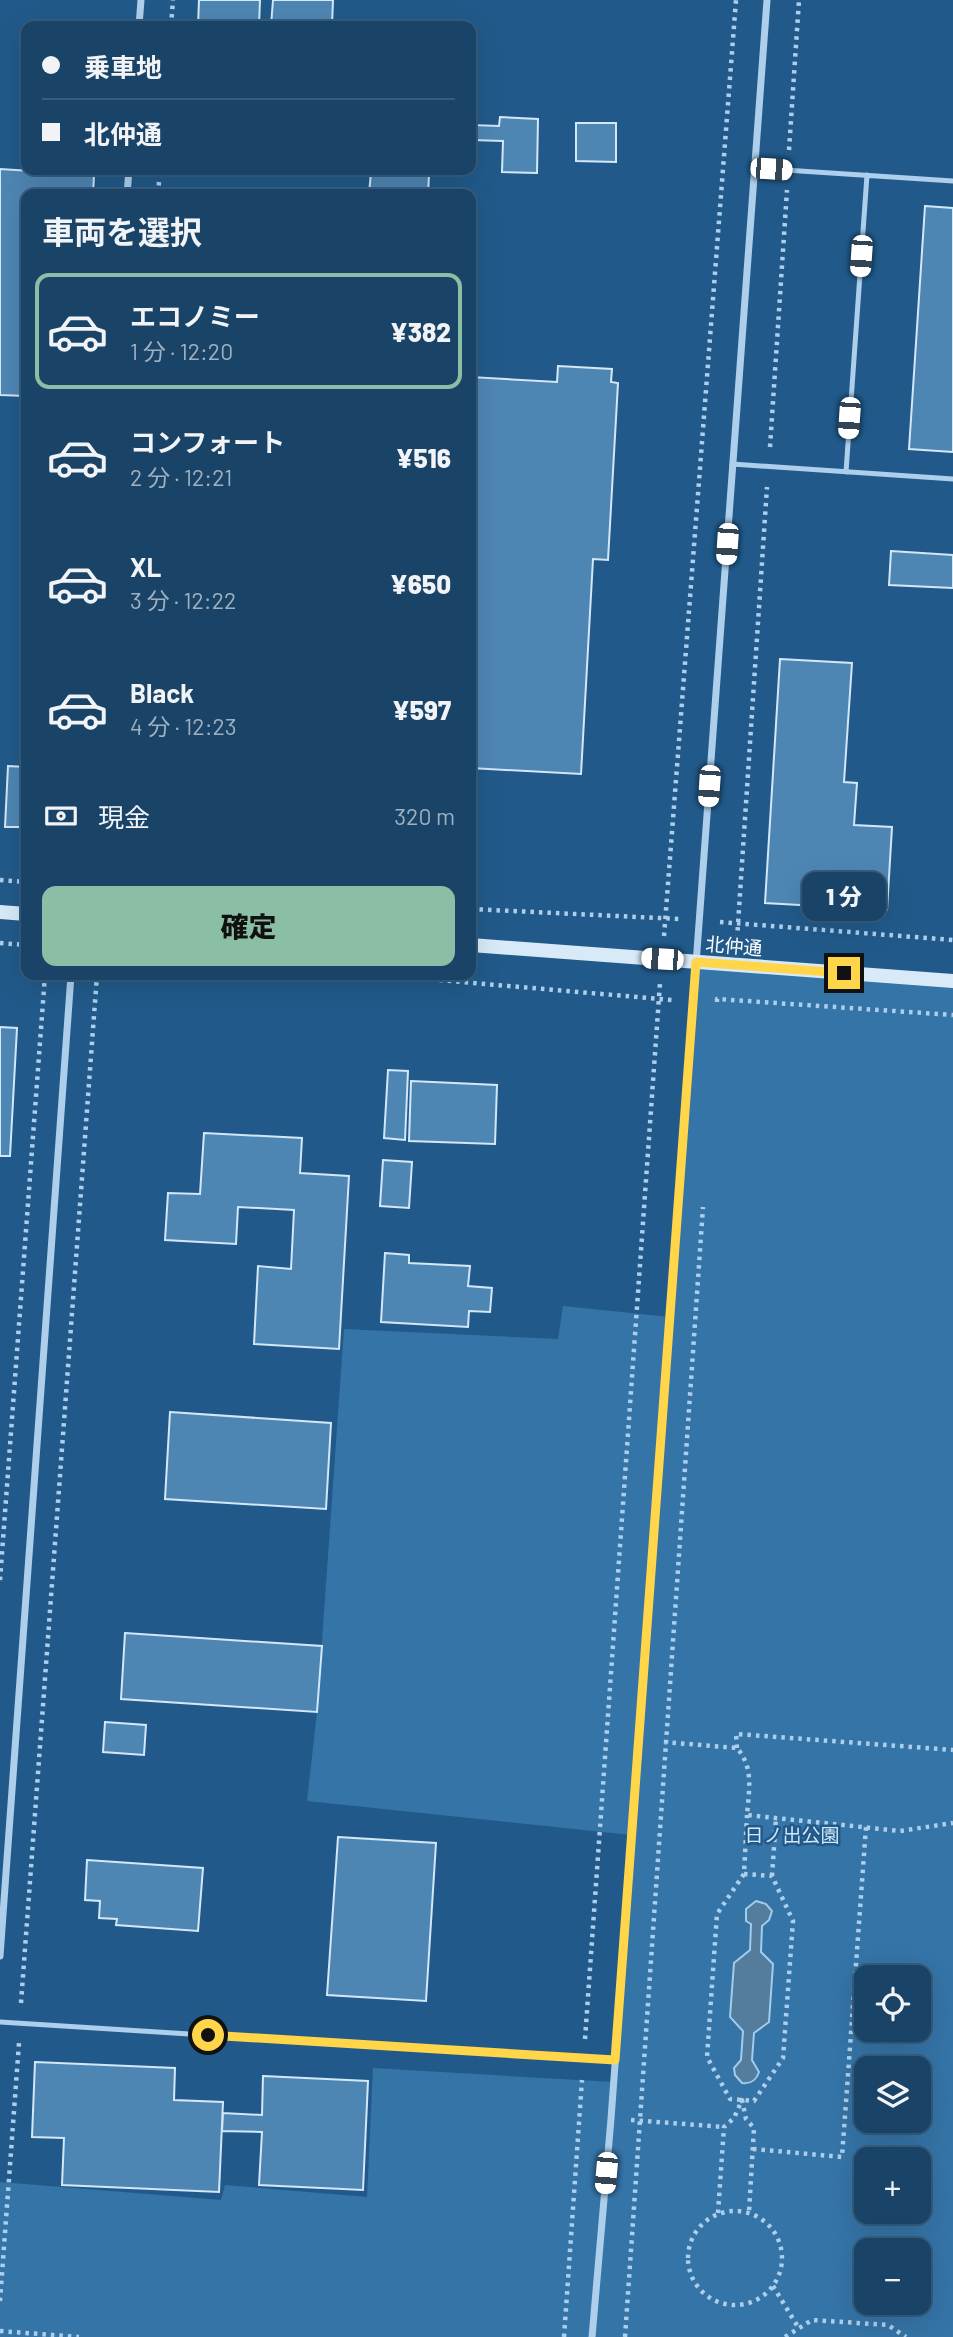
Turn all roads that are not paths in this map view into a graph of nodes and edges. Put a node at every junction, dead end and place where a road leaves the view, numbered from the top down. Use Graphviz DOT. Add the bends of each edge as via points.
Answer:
graph roads {
  1 [pos="141,0"];
  2 [pos="767,0"];
  3 [pos="139,21"];
  4 [pos="754,167"];
  5 [pos="867,175"];
  6 [pos="953,181"];
  7 [pos="733,464"];
  8 [pos="846,471"];
  9 [pos="953,479"];
  10 [pos="0,912"];
  11 [pos="21,914"];
  12 [pos="476,945"];
  13 [pos="696,962"];
  14 [pos="71,980"];
  15 [pos="953,981"];
  16 [pos="0,1956"];
  17 [pos="0,2022"];
  18 [pos="615,2060"];
  19 [pos="592,2337"];
  1 -- 3 [label="street"];
  2 -- 4 [label="street"];
  4 -- 5 [label="lane"];
  4 -- 7 [label="street"];
  5 -- 6 [label="lane"];
  5 -- 8 [label="lane"];
  7 -- 8 [label="lane"];
  7 -- 13 [label="street"];
  8 -- 9 [label="lane"];
  10 -- 11 [label="street"];
  12 -- 13 [label="street, 北仲通"];
  13 -- 15 [label="street, 北仲通"];
  13 -- 18 [label="street"];
  14 -- 16 [label="street"];
  17 -- 18 [label="lane"];
  18 -- 19 [label="street"];
}
